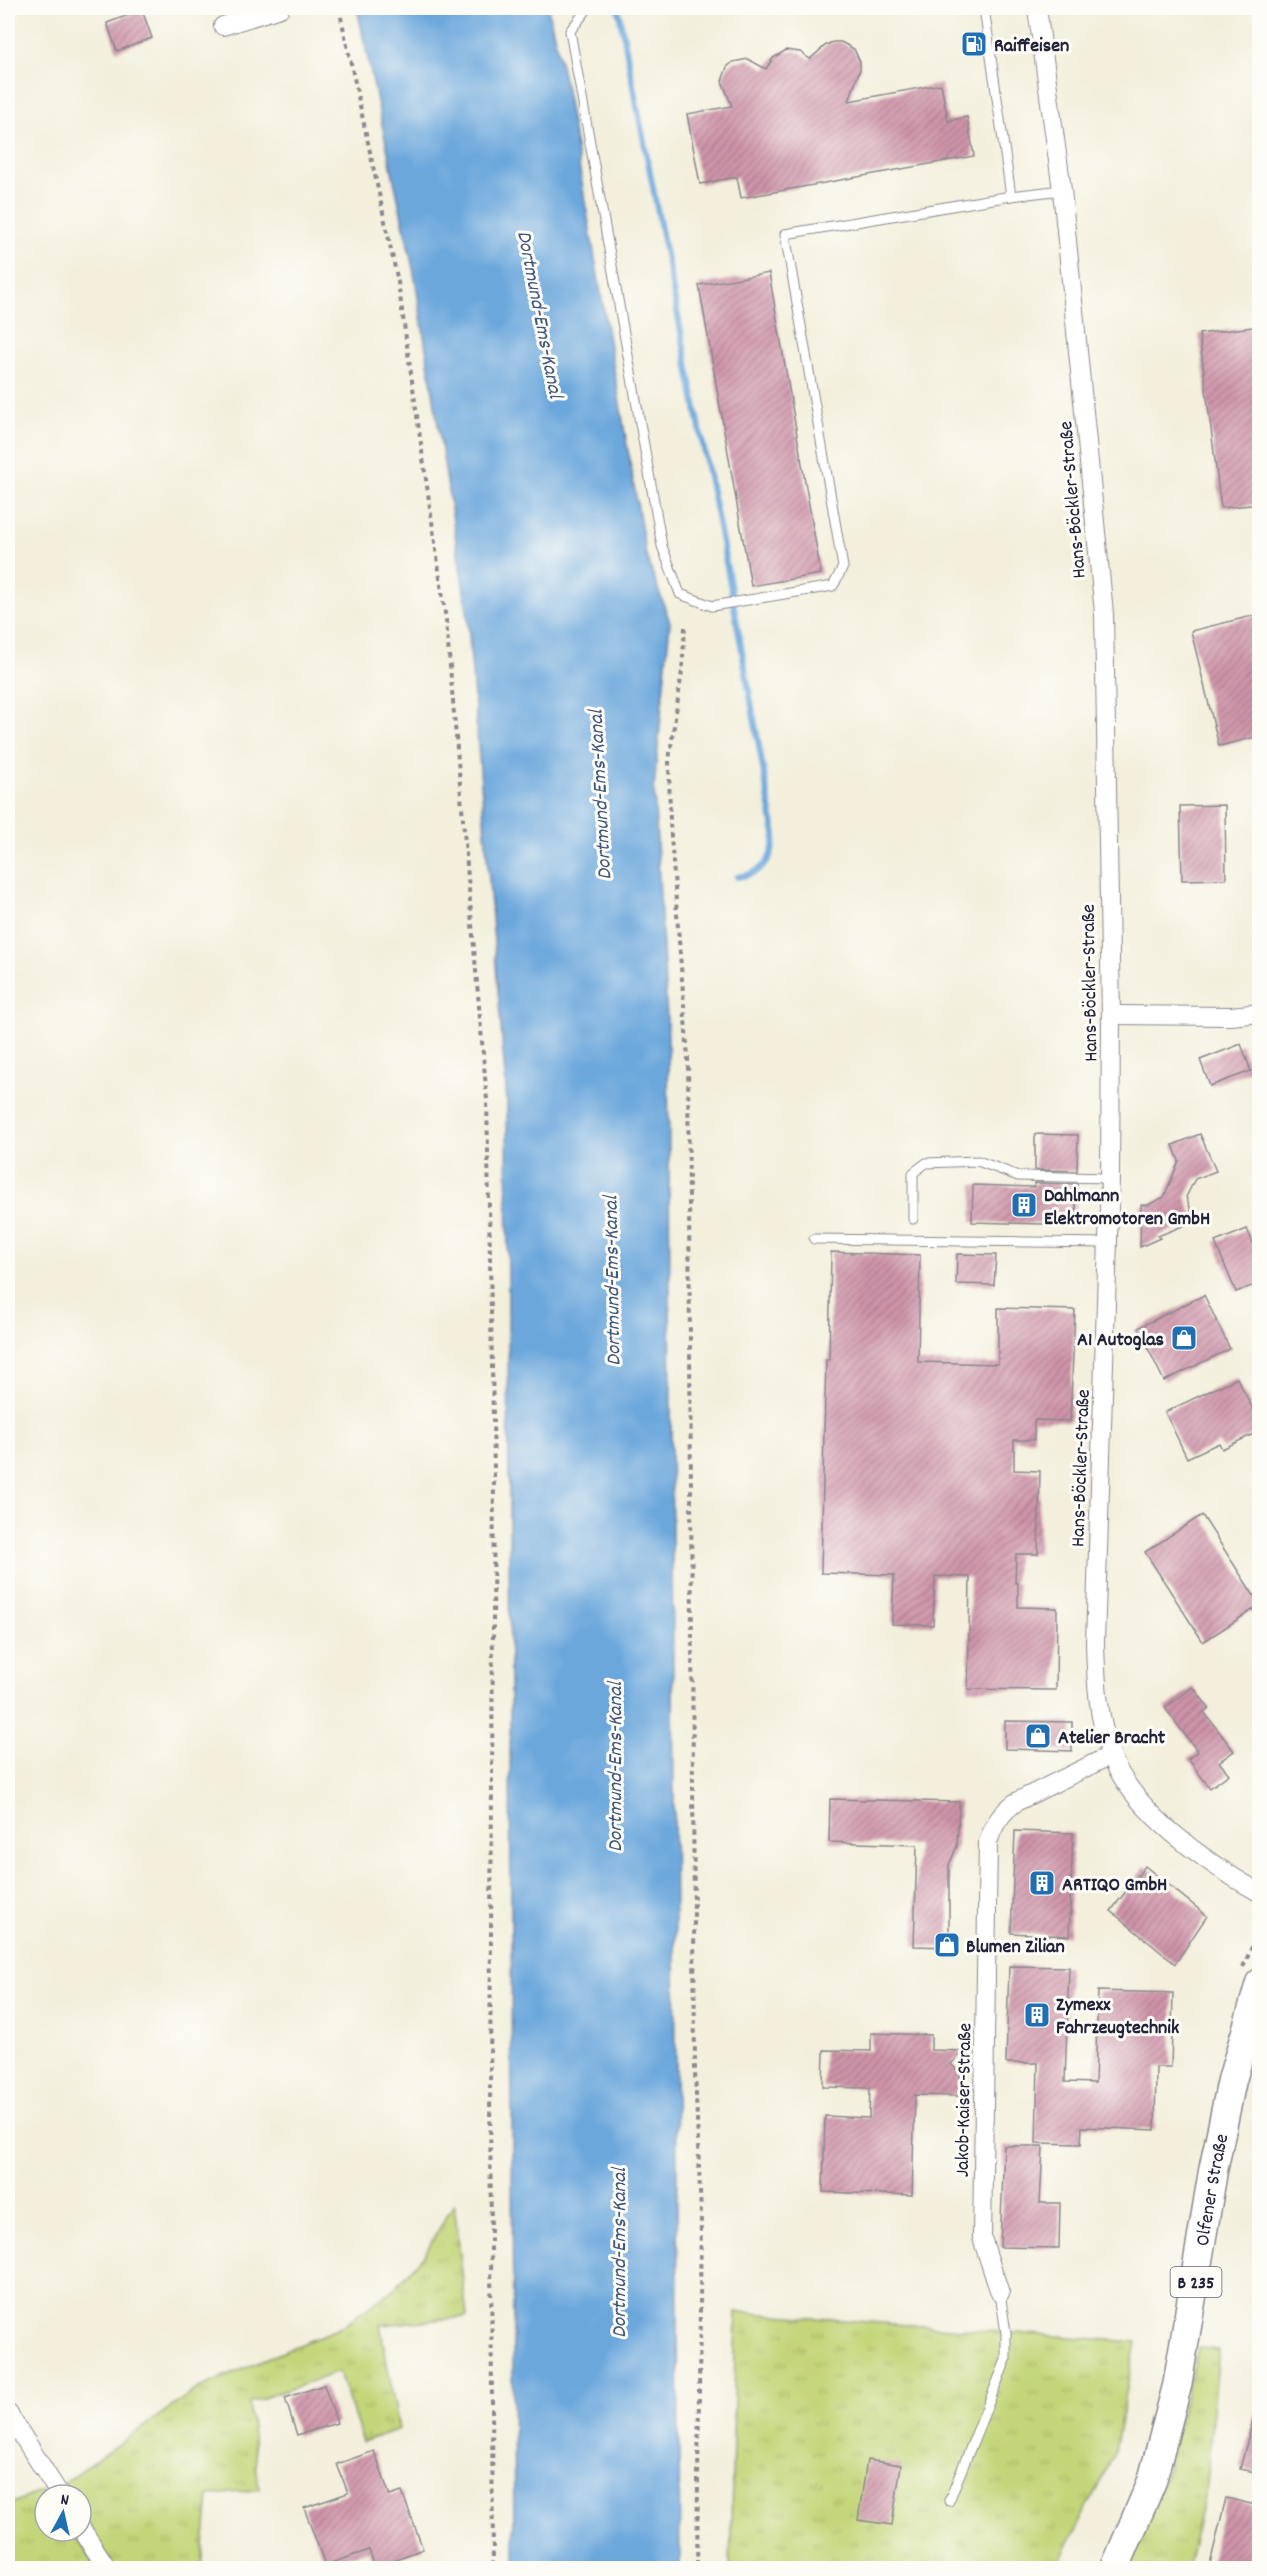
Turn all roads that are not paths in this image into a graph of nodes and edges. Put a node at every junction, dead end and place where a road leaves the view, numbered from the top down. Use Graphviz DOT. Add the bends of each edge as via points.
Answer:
graph roads {
  1 [pos="280,8"];
  2 [pos="588,8"];
  3 [pos="984,8"];
  4 [pos="1037,8"];
  5 [pos="224,26"];
  6 [pos="1062,190"];
  7 [pos="1011,196"];
  8 [pos="1260,1013"];
  9 [pos="1112,1015"];
  10 [pos="1110,1178"];
  11 [pos="913,1219"];
  12 [pos="814,1239"];
  13 [pos="1108,1243"];
  14 [pos="1111,1755"];
  15 [pos="1260,1893"];
  16 [pos="1260,1983"];
  17 [pos="1000,2293"];
  18 [pos="8,2414"];
  19 [pos="52,2483"];
  20 [pos="949,2501"];
  21 [pos="91,2543"];
  22 [pos="107,2568"];
  23 [pos="1115,2568"];
  1 -- 5 [label="street"];
  2 -- 7 [label="lane" via="570,31 662,546 680,594 712,606 833,586 843,567 785,234"];
  3 -- 7 [label="lane"];
  4 -- 6 [label="street, Hans-Böckler-Straße"];
  6 -- 7 [label="lane"];
  6 -- 9 [label="street, Hans-Böckler-Straße" via="1104,613"];
  8 -- 9 [label="street"];
  9 -- 10 [label="street, Hans-Böckler-Straße"];
  10 -- 11 [label="lane" via="1018,1176 978,1161 926,1163 913,1173"];
  10 -- 13 [label="street, Hans-Böckler-Straße"];
  12 -- 13 [label="lane"];
  13 -- 14 [label="street, Hans-Böckler-Straße" via="1095,1643 1096,1682"];
  14 -- 15 [label="street, Hans-Böckler-Straße" via="1132,1791 1164,1825 1216,1866"];
  14 -- 17 [label="street, Jakob-Kaiser-Straße" via="1016,1802 1004,1811 988,1842 982,2238"];
  16 -- 23 [label="main road, Olfener Straße / B 235" via="1230,2091 1177,2385 1152,2481"];
  17 -- 20 [label="lane, Jakob-Kaiser-Straße" via="1006,2360"];
  18 -- 19 [label="street"];
  21 -- 22 [label="street"];
}
